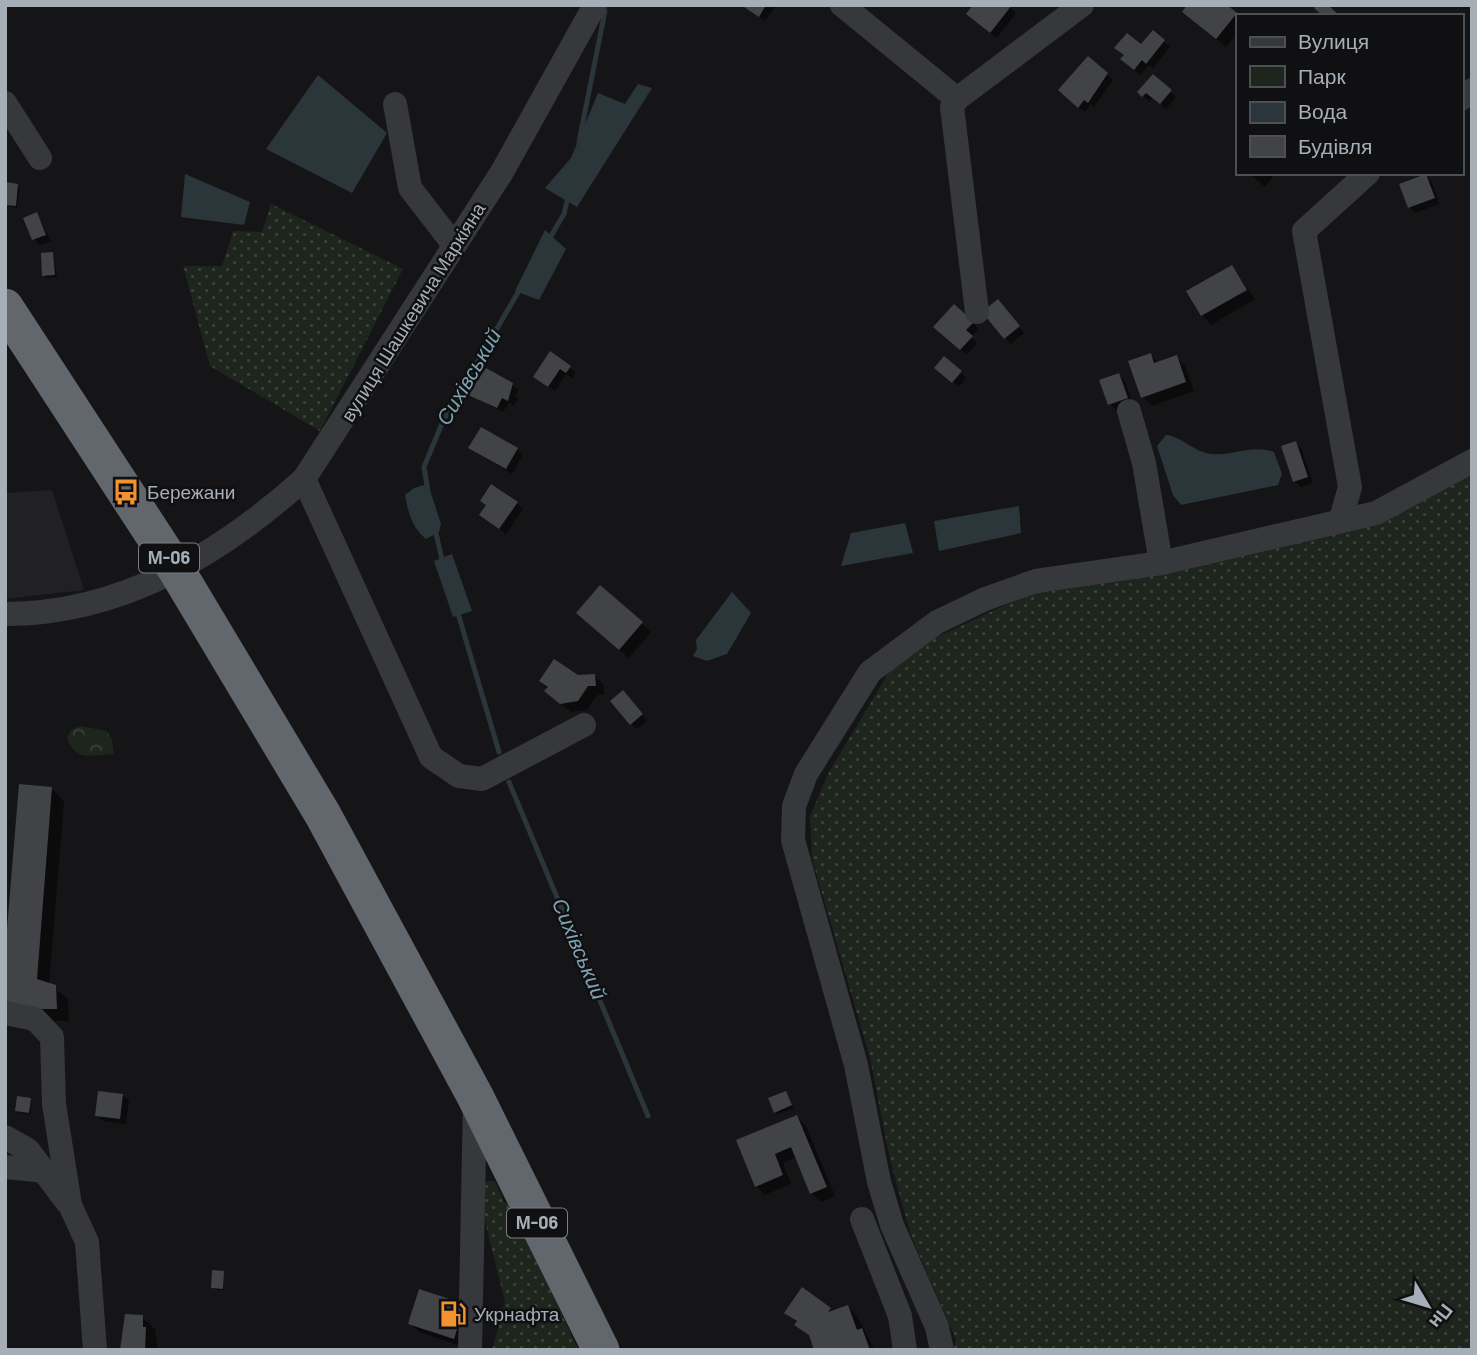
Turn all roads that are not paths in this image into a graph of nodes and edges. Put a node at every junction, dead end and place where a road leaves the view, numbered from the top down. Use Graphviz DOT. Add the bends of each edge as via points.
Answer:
graph roads {
  1 [pos="595,5"];
  2 [pos="842,5"];
  3 [pos="1082,5"];
  4 [pos="957,99"];
  5 [pos="5,103"];
  6 [pos="395,104"];
  7 [pos="40,158"];
  8 [pos="1366,175"];
  9 [pos="454,245"];
  10 [pos="977,312"];
  11 [pos="9,321"];
  12 [pos="1129,411"];
  13 [pos="1472,461"];
  14 [pos="304,479"];
  15 [pos="1341,519"];
  16 [pos="1161,563"];
  17 [pos="177,571"];
  18 [pos="5,614"];
  19 [pos="584,725"];
  20 [pos="5,1013"];
  21 [pos="475,1096"];
  22 [pos="5,1137"];
  23 [pos="5,1167"];
  24 [pos="46,1171"];
  25 [pos="70,1205"];
  26 [pos="862,1219"];
  27 [pos="94,1350"];
  28 [pos="470,1350"];
  29 [pos="601,1350"];
  30 [pos="905,1350"];
  31 [pos="942,1350"];
  1 -- 9 [label="street, вулиця Шашкевича Маркіяна" via="502,172"];
  2 -- 4 [label="street"];
  3 -- 4 [label="street"];
  4 -- 10 [label="street" via="952,107"];
  5 -- 7 [label="street"];
  6 -- 9 [label="street" via="410,188"];
  8 -- 15 [label="street" via="1304,231 1350,487"];
  9 -- 14 [label="street, вулиця Шашкевича Маркіяна"];
  11 -- 17 [label="highway, М-06"];
  12 -- 16 [label="street" via="1144,463"];
  13 -- 15 [label="street" via="1376,513"];
  14 -- 17 [label="street, вулиця Шашкевича Маркіяна" via="263,516"];
  14 -- 19 [label="street" via="431,757 458,776 482,779"];
  15 -- 16 [label="street"];
  16 -- 31 [label="street" via="1036,581 985,599 928,628 870,671 806,774 794,806 793,840 856,1065 878,1182 937,1327"];
  17 -- 18 [label="street, вулиця Шашкевича Маркіяна" via="141,589 92,604 37,614"];
  17 -- 21 [label="highway, М-06" via="323,815"];
  20 -- 25 [label="street" via="35,1019 52,1037 54,1104"];
  21 -- 28 [label="street"];
  21 -- 29 [label="highway, М-06"];
  22 -- 24 [label="street" via="28,1150"];
  23 -- 24 [label="street"];
  24 -- 25 [label="street"];
  25 -- 27 [label="street" via="87,1242"];
  26 -- 30 [label="street" via="900,1316"];
}
